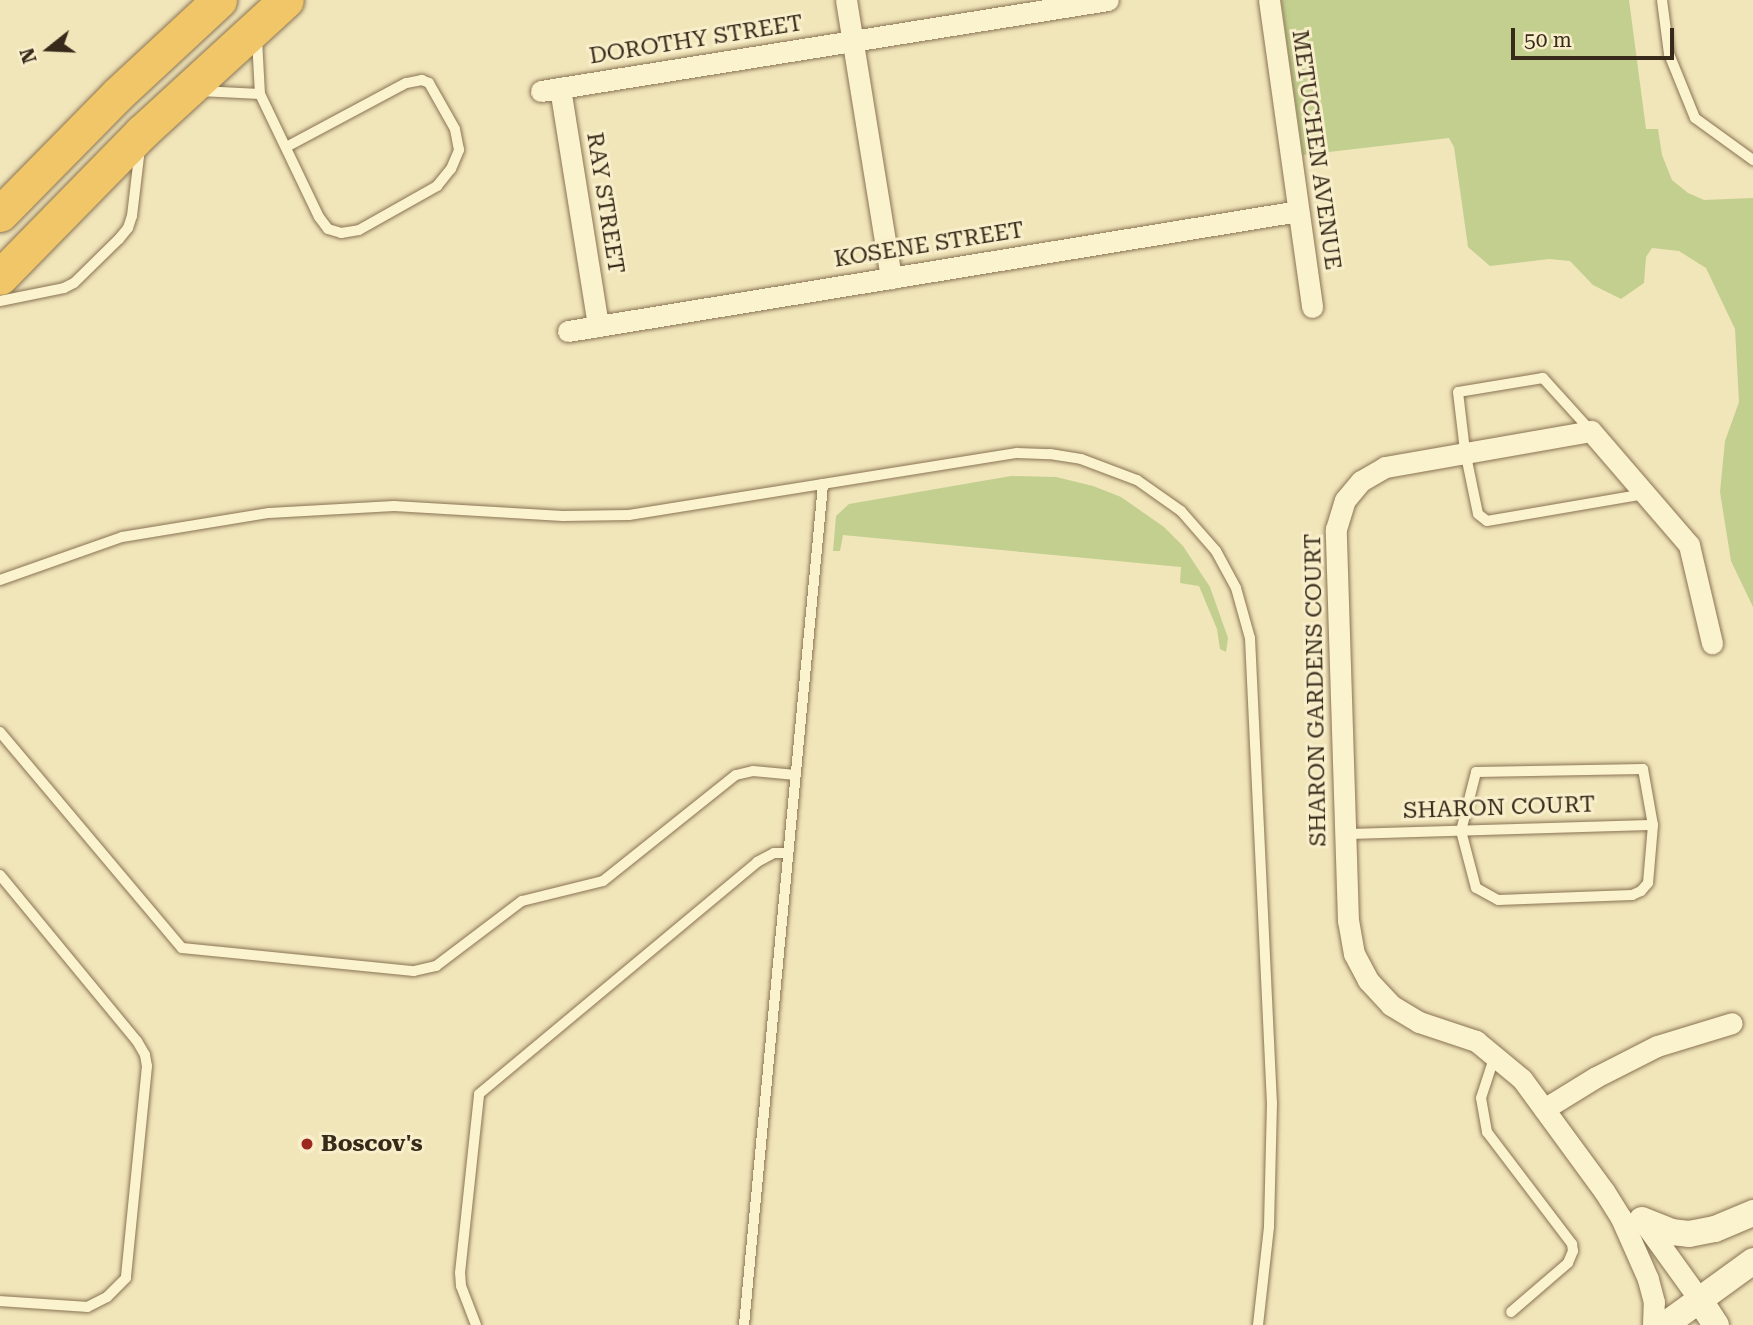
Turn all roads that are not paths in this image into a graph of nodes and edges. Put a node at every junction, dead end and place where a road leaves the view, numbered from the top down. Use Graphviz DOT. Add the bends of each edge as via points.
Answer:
graph roads {
  1 [pos="219,0"];
  2 [pos="286,0"];
  3 [pos="846,0"];
  4 [pos="1108,0"];
  5 [pos="1269,0"];
  6 [pos="1662,0"];
  7 [pos="256,27"];
  8 [pos="853,41"];
  9 [pos="187,90"];
  10 [pos="550,90"];
  11 [pos="260,94"];
  12 [pos="142,132"];
  13 [pos="286,148"];
  14 [pos="1753,160"];
  15 [pos="1298,211"];
  16 [pos="0,214"];
  17 [pos="0,277"];
  18 [pos="891,278"];
  19 [pos="0,301"];
  20 [pos="1312,307"];
  21 [pos="598,326"];
  22 [pos="568,331"];
  23 [pos="1591,431"];
  24 [pos="1465,451"];
  25 [pos="823,484"];
  26 [pos="1645,494"];
  27 [pos="0,580"];
  28 [pos="1712,643"];
  29 [pos="0,732"];
  30 [pos="796,775"];
  31 [pos="1653,825"];
  32 [pos="1461,831"];
  33 [pos="1346,834"];
  34 [pos="788,853"];
  35 [pos="0,875"];
  36 [pos="1732,1023"];
  37 [pos="1495,1055"];
  38 [pos="1544,1109"];
  39 [pos="1604,1191"];
  40 [pos="1753,1213"];
  41 [pos="1642,1220"];
  42 [pos="1753,1261"];
  43 [pos="1699,1299"];
  44 [pos="0,1301"];
  45 [pos="1510,1312"];
  46 [pos="476,1325"];
  47 [pos="744,1325"];
  48 [pos="1258,1325"];
  49 [pos="1653,1325"];
  50 [pos="1665,1325"];
  51 [pos="1716,1325"];
  1 -- 16 [label="highway"];
  2 -- 7 [label="highway"];
  3 -- 8 [label="street"];
  4 -- 8 [label="street, DOROTHY STREET"];
  5 -- 15 [label="street, METUCHEN AVENUE"];
  6 -- 14 [label="lane" via="1669,54 1695,118"];
  7 -- 9 [label="highway"];
  7 -- 11 [label="lane"];
  8 -- 10 [label="street, DOROTHY STREET"];
  8 -- 18 [label="street"];
  9 -- 11 [label="lane"];
  9 -- 12 [label="highway"];
  10 -- 21 [label="street, RAY STREET"];
  11 -- 13 [label="lane"];
  12 -- 17 [label="highway"];
  12 -- 19 [label="lane" via="132,216 119,239 74,283"];
  13 -- 13 [label="lane" via="319,217 328,229 341,233 359,230 437,187 459,150 455,129 429,83 422,80 406,83"];
  15 -- 18 [label="street, KOSENE STREET"];
  15 -- 20 [label="street, METUCHEN AVENUE"];
  18 -- 21 [label="street, KOSENE STREET"];
  21 -- 22 [label="street, KOSENE STREET"];
  23 -- 24 [label="street, SHARON GARDENS COURT"];
  23 -- 24 [label="lane" via="1543,378 1458,392"];
  23 -- 26 [label="street"];
  24 -- 26 [label="lane" via="1478,514 1487,521"];
  24 -- 33 [label="street, SHARON GARDENS COURT" via="1385,467 1360,481 1345,500 1336,529"];
  25 -- 27 [label="lane" via="613,516 394,506 269,513 122,537"];
  25 -- 30 [label="lane"];
  25 -- 48 [label="lane" via="1017,453 1081,459 1137,480 1171,502 1201,531 1231,575 1251,651 1272,1103 1269,1227"];
  26 -- 28 [label="street" via="1689,545"];
  29 -- 30 [label="lane" via="182,948 414,971 436,966 522,901 603,881 736,775 753,771"];
  30 -- 34 [label="lane"];
  31 -- 32 [label="lane, SHARON COURT"];
  31 -- 32 [label="lane" via="1643,769 1476,772"];
  31 -- 32 [label="lane" via="1648,883 1632,895 1498,900 1476,888"];
  32 -- 33 [label="lane, SHARON COURT"];
  33 -- 37 [label="street, SHARON GARDENS COURT" via="1348,921 1354,954 1368,980 1391,1005 1419,1022 1476,1041"];
  34 -- 46 [label="lane" via="774,853 757,862 479,1094 460,1273"];
  34 -- 47 [label="lane"];
  35 -- 44 [label="lane" via="137,1041 147,1066 126,1278 93,1305"];
  36 -- 38 [label="street" via="1657,1046"];
  37 -- 38 [label="street, SHARON GARDENS COURT"];
  37 -- 45 [label="lane" via="1481,1098 1487,1132 1573,1244 1568,1263"];
  38 -- 39 [label="street, SHARON GARDENS COURT"];
  39 -- 41 [label="street, SHARON GARDENS COURT"];
  39 -- 49 [label="street, SHARON GARDENS COURT" via="1648,1279"];
  40 -- 41 [label="street" via="1689,1234"];
  41 -- 43 [label="street, SHARON GARDENS COURT"];
  42 -- 43 [label="street"];
  43 -- 50 [label="street"];
  43 -- 51 [label="street"];
}
